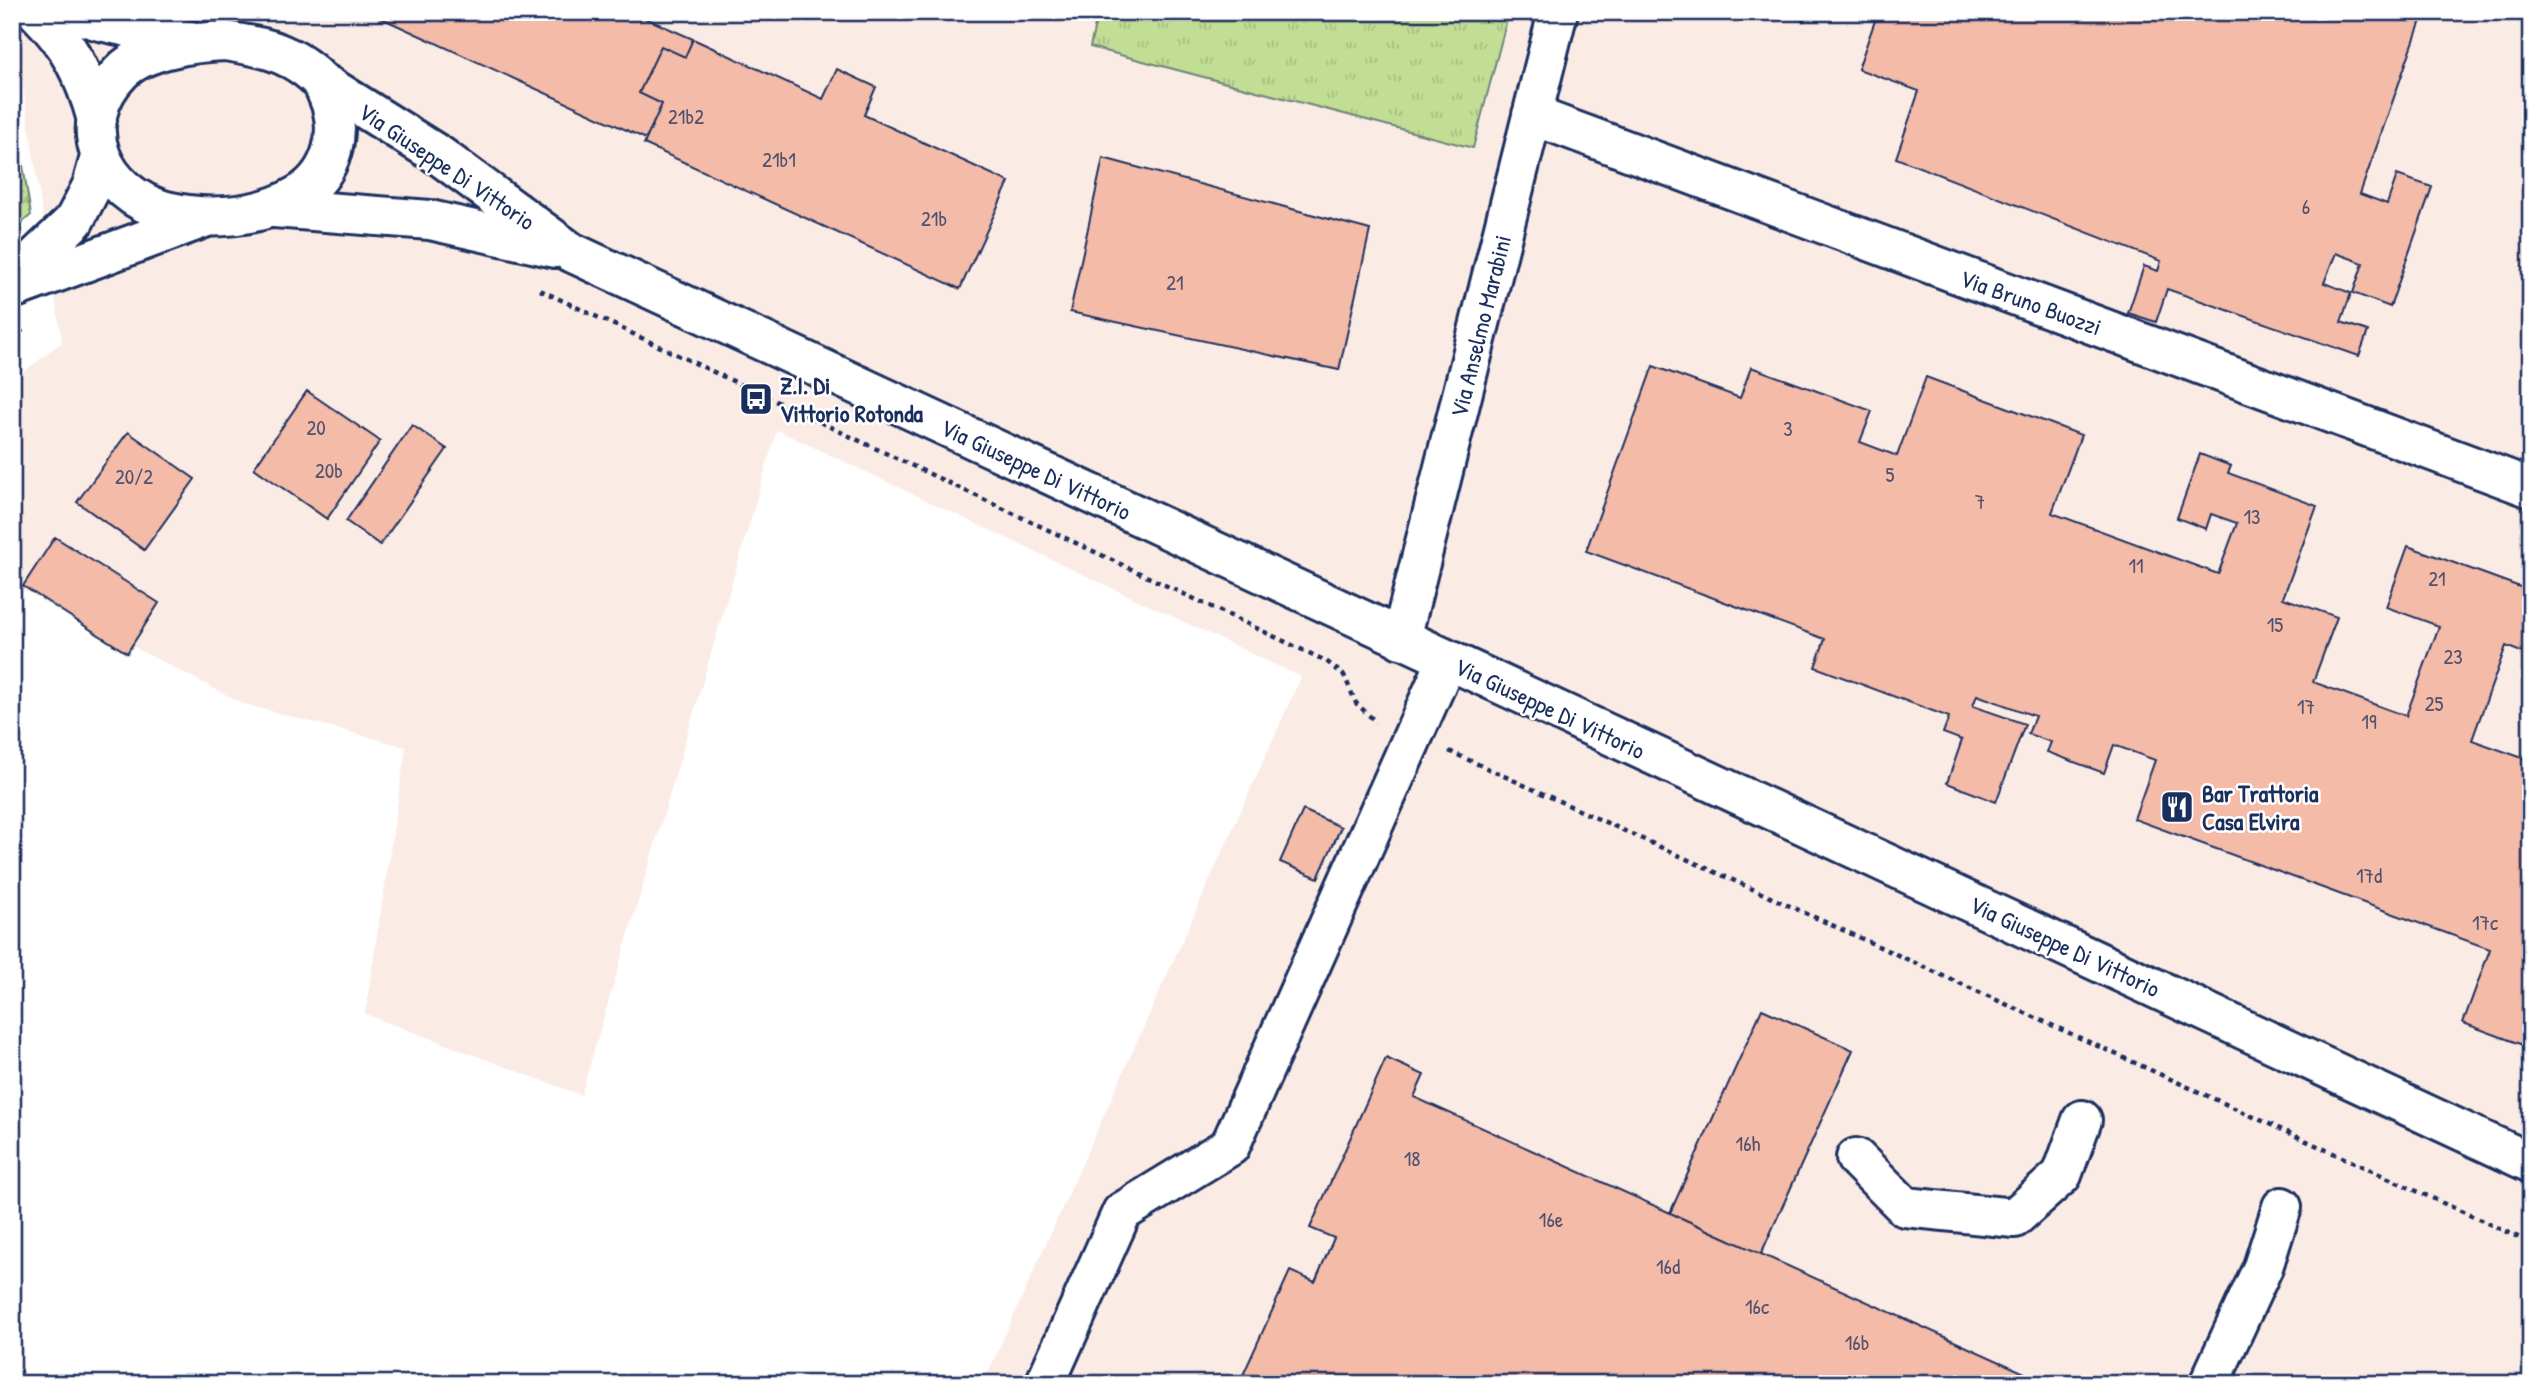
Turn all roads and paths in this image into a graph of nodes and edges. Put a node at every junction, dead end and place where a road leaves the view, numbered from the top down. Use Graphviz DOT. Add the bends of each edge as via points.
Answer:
graph roads {
  1 [pos="37,12"];
  2 [pos="71,12"];
  3 [pos="1558,12"];
  4 [pos="198,42"];
  5 [pos="322,82"];
  6 [pos="1532,115"];
  7 [pos="97,120"];
  8 [pos="100,157"];
  9 [pos="274,208"];
  10 [pos="207,217"];
  11 [pos="571,252"];
  12 [pos="12,280"];
  13 [pos="12,289"];
  14 [pos="537,289"];
  15 [pos="23,329"];
  16 [pos="12,337"];
  17 [pos="2531,488"];
  18 [pos="1401,639"];
  19 [pos="1447,660"];
  20 [pos="1415,735"];
  21 [pos="2082,1120"];
  22 [pos="1856,1158"];
  23 [pos="2531,1163"];
  24 [pos="2282,1207"];
  25 [pos="2531,1243"];
  26 [pos="1045,1384"];
  27 [pos="2209,1384"];
  1 -- 7 [label="street, Via Giuseppe Di Vittorio" via="87,83"];
  2 -- 4 [label="street, Via Giuseppe Di Vittorio"];
  3 -- 6 [label="street, Via Anselmo Marabini"];
  4 -- 5 [label="street, Via Giuseppe Di Vittorio" via="261,47 289,57"];
  4 -- 7 [label="street, Via Giuseppe Di Vittorio" via="167,49 122,71 104,95"];
  5 -- 9 [label="street, Via Giuseppe Di Vittorio" via="334,111 332,150 316,180"];
  5 -- 11 [label="street, Via Giuseppe Di Vittorio" via="440,156"];
  6 -- 17 [label="street, Via Bruno Buozzi"];
  6 -- 18 [label="street, Via Anselmo Marabini"];
  7 -- 8 [label="street, Via Giuseppe Di Vittorio"];
  8 -- 10 [label="street, Via Giuseppe Di Vittorio" via="116,182 137,201"];
  8 -- 12 [label="street, Via Giuseppe Di Vittorio" via="92,186 74,220"];
  9 -- 10 [label="street, Via Giuseppe Di Vittorio"];
  9 -- 11 [label="street, Via Giuseppe Di Vittorio" via="430,220"];
  10 -- 13 [label="street, Via Giuseppe Di Vittorio"];
  11 -- 18 [label="street, Via Giuseppe Di Vittorio"];
  14 -- 20 [label="path" via="1326,661 1345,675 1356,703 1373,721"];
  15 -- 16 [label="path"];
  18 -- 19 [label="street, Via Giuseppe Di Vittorio"];
  19 -- 20 [label="street"];
  19 -- 23 [label="street, Via Giuseppe Di Vittorio"];
  20 -- 25 [label="path"];
  20 -- 26 [label="street" via="1230,1146 1122,1212"];
  21 -- 22 [label="street" via="2062,1175 2014,1218 1905,1207"];
  24 -- 27 [label="street" via="2263,1267"];
}
